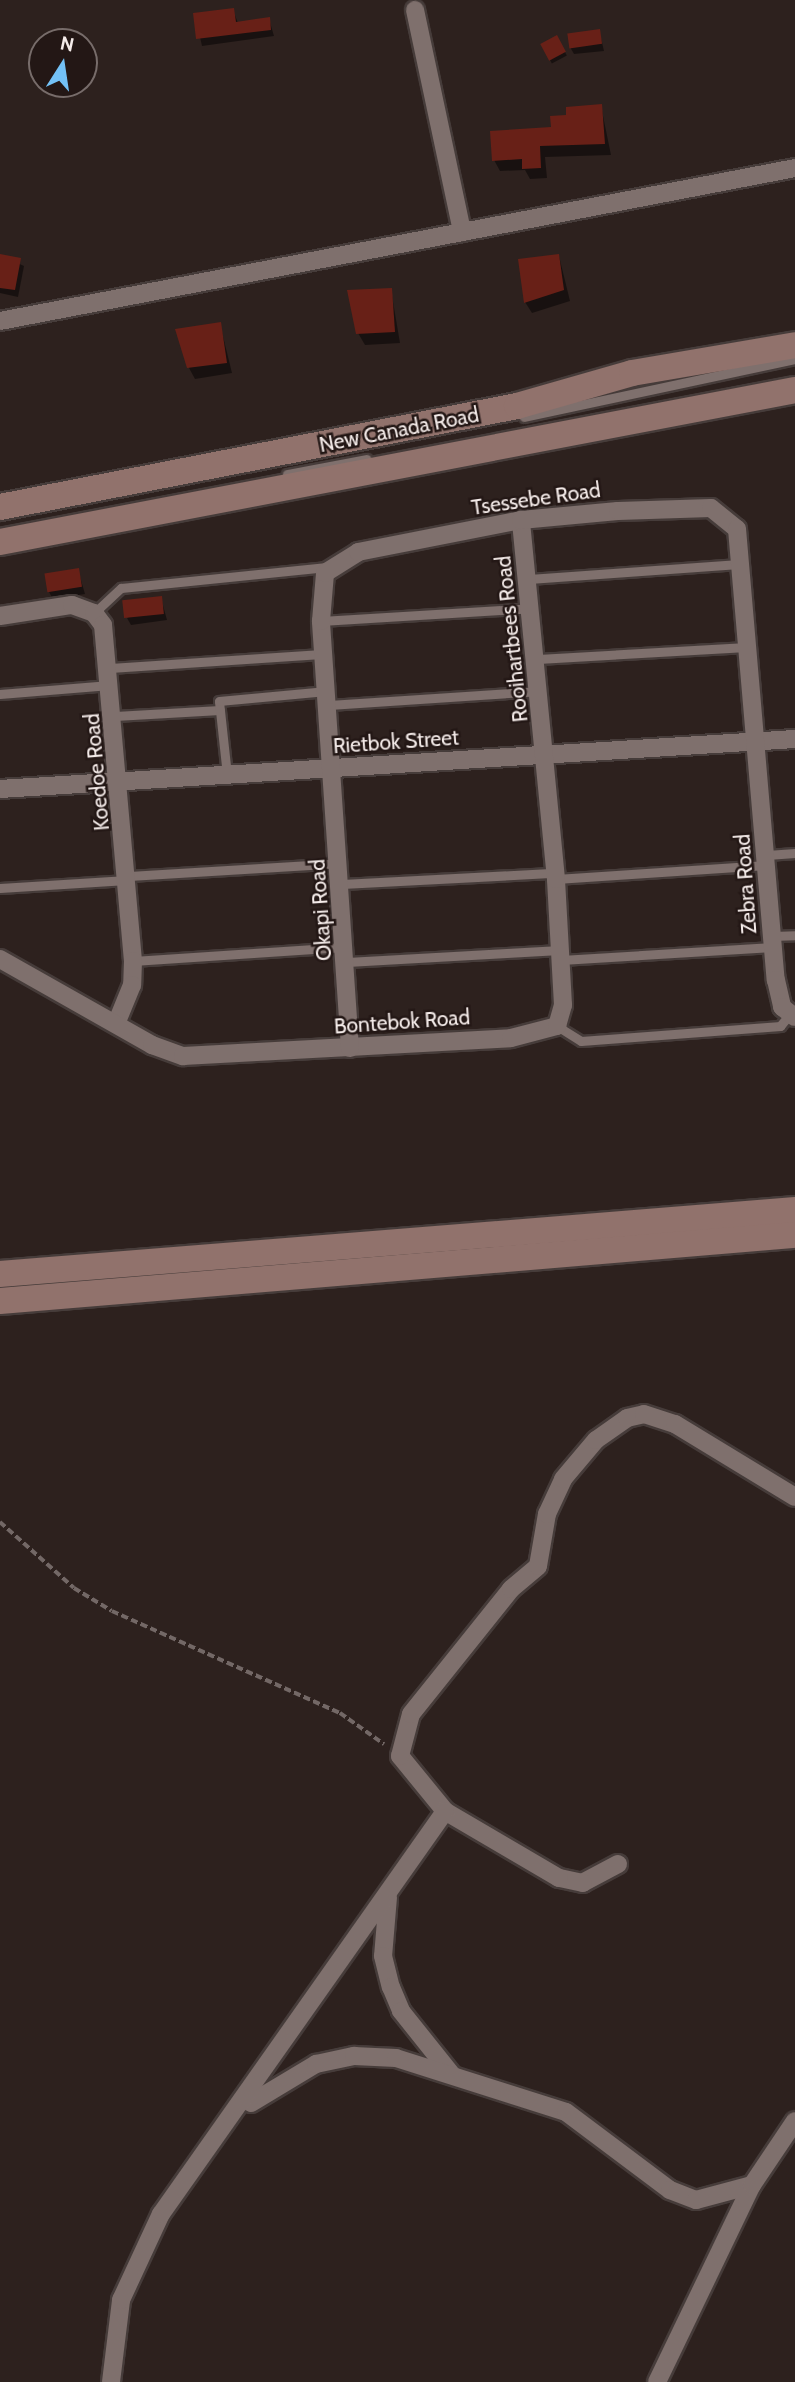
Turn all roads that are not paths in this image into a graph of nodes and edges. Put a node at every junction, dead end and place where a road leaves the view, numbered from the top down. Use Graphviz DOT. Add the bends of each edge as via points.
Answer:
graph roads {
  1 [pos="415,10"];
  2 [pos="795,168"];
  3 [pos="462,232"];
  4 [pos="0,321"];
  5 [pos="795,345"];
  6 [pos="795,359"];
  7 [pos="795,379"];
  8 [pos="795,390"];
  9 [pos="0,507"];
  10 [pos="0,517"];
  11 [pos="521,520"];
  12 [pos="0,529"];
  13 [pos="0,542"];
  14 [pos="741,564"];
  15 [pos="329,567"];
  16 [pos="530,579"];
  17 [pos="533,608"];
  18 [pos="94,613"];
  19 [pos="0,616"];
  20 [pos="321,621"];
  21 [pos="749,647"];
  22 [pos="322,654"];
  23 [pos="538,659"];
  24 [pos="111,677"];
  25 [pos="540,691"];
  26 [pos="0,694"];
  27 [pos="328,698"];
  28 [pos="220,710"];
  29 [pos="115,716"];
  30 [pos="795,739"];
  31 [pos="759,741"];
  32 [pos="546,755"];
  33 [pos="334,769"];
  34 [pos="227,775"];
  35 [pos="121,782"];
  36 [pos="0,789"];
  37 [pos="795,853"];
  38 [pos="767,860"];
  39 [pos="341,863"];
  40 [pos="556,876"];
  41 [pos="129,878"];
  42 [pos="342,884"];
  43 [pos="0,888"];
  44 [pos="795,935"];
  45 [pos="773,942"];
  46 [pos="347,954"];
  47 [pos="561,955"];
  48 [pos="0,958"];
  49 [pos="133,961"];
  50 [pos="792,1015"];
  51 [pos="116,1024"];
  52 [pos="557,1026"];
  53 [pos="351,1048"];
  54 [pos="795,1210"];
  55 [pos="795,1235"];
  56 [pos="0,1274"];
  57 [pos="0,1301"];
  58 [pos="795,1497"];
  59 [pos="445,1811"];
  60 [pos="618,1864"];
  61 [pos="390,1891"];
  62 [pos="454,2077"];
  63 [pos="237,2113"];
  64 [pos="795,2121"];
  65 [pos="752,2185"];
  66 [pos="111,2382"];
  67 [pos="657,2382"];
  1 -- 3 [label="street"];
  2 -- 3 [label="street"];
  3 -- 4 [label="street"];
  5 -- 9 [label="main road, New Canada Road" via="632,373 517,406"];
  6 -- 10 [label="lane, New Canada Road"];
  7 -- 12 [label="lane, New Canada Road"];
  8 -- 13 [label="main road, New Canada Road"];
  11 -- 14 [label="street, Tsessebe Road" via="711,508 737,528"];
  11 -- 15 [label="street, Tsessebe Road" via="358,552"];
  11 -- 16 [label="street, Rooihartbees Road"];
  14 -- 16 [label="lane"];
  14 -- 21 [label="street, Tsessebe Road"];
  15 -- 18 [label="lane" via="121,588"];
  15 -- 20 [label="street" via="321,582"];
  16 -- 17 [label="street, Rooihartbees Road"];
  17 -- 20 [label="lane"];
  17 -- 23 [label="street, Rooihartbees Road"];
  18 -- 19 [label="street" via="63,605"];
  18 -- 24 [label="street, Koedoe Road" via="103,625"];
  20 -- 22 [label="street"];
  21 -- 23 [label="lane"];
  21 -- 31 [label="street, Tsessebe Road"];
  22 -- 24 [label="lane"];
  22 -- 27 [label="street"];
  23 -- 25 [label="street, Rooihartbees Road"];
  24 -- 26 [label="lane"];
  24 -- 29 [label="street, Koedoe Road"];
  25 -- 27 [label="lane"];
  25 -- 32 [label="street, Rooihartbees Road"];
  27 -- 28 [label="lane" via="219,701"];
  27 -- 33 [label="street"];
  28 -- 29 [label="lane"];
  28 -- 34 [label="lane"];
  29 -- 35 [label="street, Koedoe Road"];
  30 -- 31 [label="street, Rietbok Street"];
  31 -- 32 [label="street, Rietbok Street"];
  31 -- 38 [label="street, Zebra Road"];
  32 -- 33 [label="street, Rietbok Street"];
  32 -- 40 [label="street"];
  33 -- 34 [label="street, Rietbok Street"];
  33 -- 39 [label="street, Okapi Road"];
  34 -- 35 [label="street, Rietbok Street"];
  35 -- 36 [label="street, Rietbok Street"];
  35 -- 41 [label="street, Koedoe Road"];
  37 -- 38 [label="lane"];
  38 -- 40 [label="lane"];
  38 -- 45 [label="street, Zebra Road"];
  39 -- 41 [label="lane"];
  39 -- 42 [label="street, Okapi Road"];
  40 -- 42 [label="lane"];
  40 -- 47 [label="street"];
  41 -- 43 [label="lane"];
  41 -- 49 [label="street, Koedoe Road"];
  42 -- 46 [label="street, Okapi Road"];
  44 -- 45 [label="lane"];
  45 -- 47 [label="lane"];
  45 -- 50 [label="street, Zebra Road" via="779,1000"];
  46 -- 47 [label="lane"];
  46 -- 49 [label="lane"];
  46 -- 53 [label="street, Okapi Road"];
  47 -- 52 [label="street" via="563,1005"];
  48 -- 51 [label="street, Bontebok Road"];
  49 -- 51 [label="street, Koedoe Road" via="132,985"];
  50 -- 52 [label="lane" via="780,1026 581,1041"];
  51 -- 53 [label="street, Bontebok Road" via="183,1056"];
  52 -- 53 [label="street, Bontebok Road" via="511,1038"];
  54 -- 56 [label="main road"];
  55 -- 57 [label="main road"];
  58 -- 59 [label="street" via="676,1424 644,1414 627,1418 596,1440 563,1479 547,1514 538,1566 510,1589 411,1714 400,1756"];
  59 -- 60 [label="street" via="559,1878 583,1883"];
  59 -- 61 [label="street"];
  61 -- 62 [label="street" via="383,1938 391,1987 401,2011"];
  61 -- 63 [label="street"];
  62 -- 63 [label="street" via="396,2058 354,2056 316,2064"];
  62 -- 65 [label="street" via="566,2112 670,2190 695,2200"];
  63 -- 66 [label="street" via="138,2254 121,2300"];
  64 -- 65 [label="street"];
  65 -- 67 [label="street"];
}
